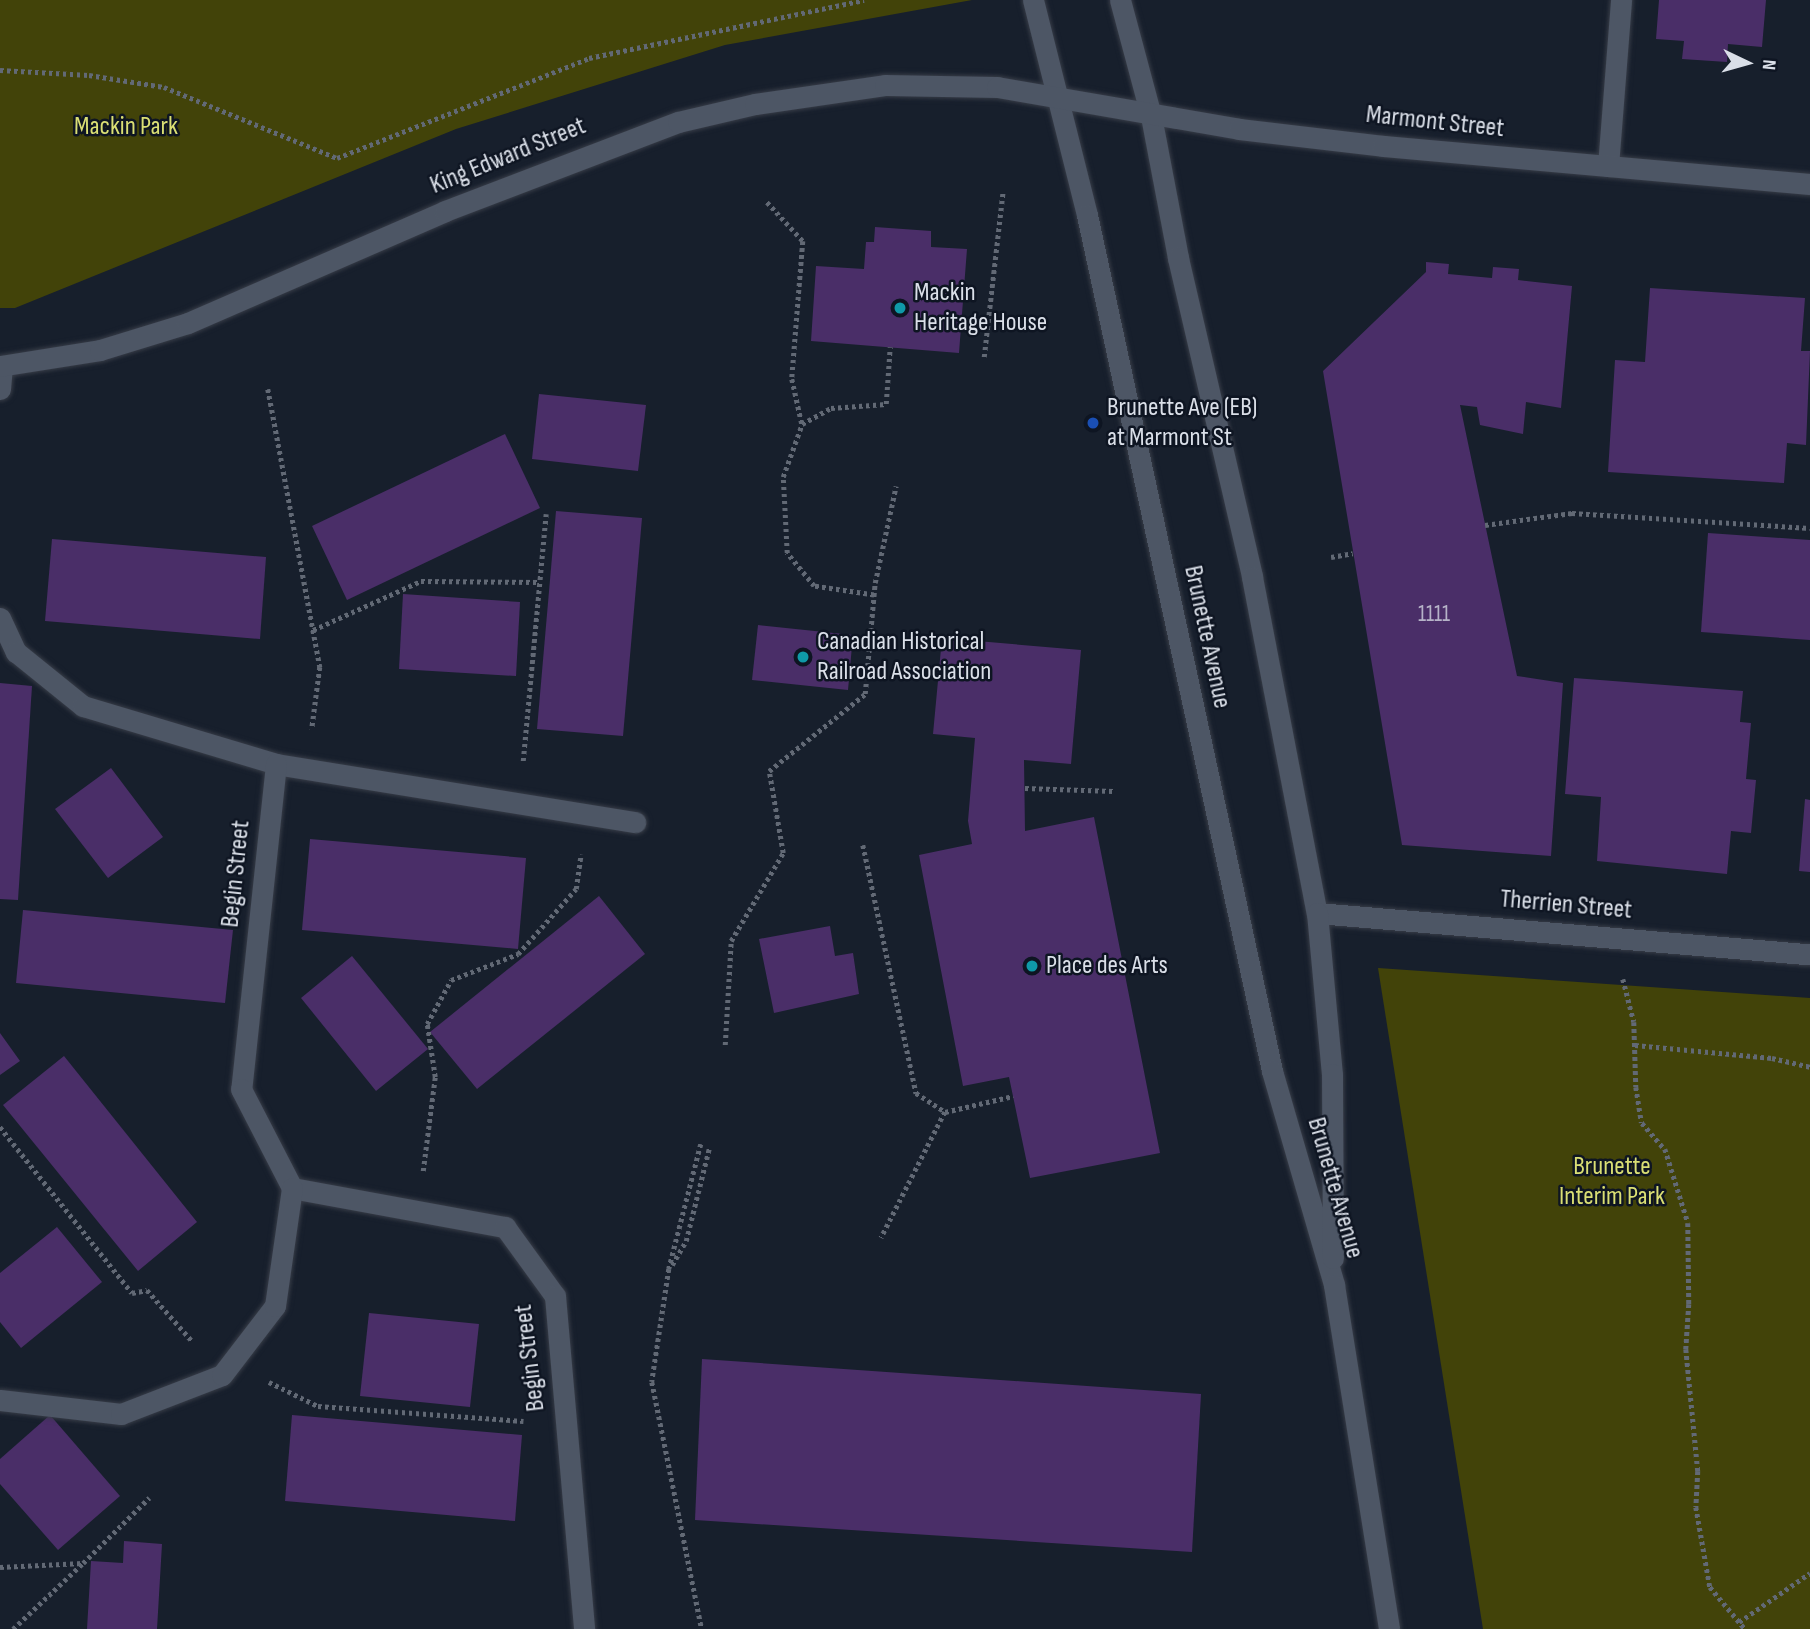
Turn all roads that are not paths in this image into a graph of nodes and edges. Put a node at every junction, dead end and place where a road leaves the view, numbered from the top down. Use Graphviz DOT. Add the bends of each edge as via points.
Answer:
graph roads {
  1 [pos="1033,0"];
  2 [pos="1120,0"];
  3 [pos="1620,0"];
  4 [pos="1056,97"];
  5 [pos="1151,116"];
  6 [pos="1608,166"];
  7 [pos="1810,184"];
  8 [pos="1,366"];
  9 [pos="0,389"];
  10 [pos="0,618"];
  11 [pos="276,764"];
  12 [pos="635,822"];
  13 [pos="1317,914"];
  14 [pos="1810,954"];
  15 [pos="292,1188"];
  16 [pos="1334,1285"];
  17 [pos="0,1400"];
  18 [pos="584,1629"];
  19 [pos="1389,1629"];
  1 -- 4 [label="main road, Brunette Avenue"];
  2 -- 5 [label="main road, Brunette Avenue"];
  3 -- 6 [label="main road"];
  4 -- 5 [label="main road, Marmont Street"];
  4 -- 8 [label="main road, King Edward Street" via="997,87 885,85 755,104 678,122 444,211 188,323 100,350"];
  4 -- 16 [label="main road, Brunette Avenue" via="1087,215 1272,1071"];
  5 -- 6 [label="main road, Marmont Street" via="1383,146"];
  5 -- 13 [label="main road, Brunette Avenue" via="1178,258 1252,577"];
  6 -- 7 [label="main road, Marmont Street"];
  8 -- 9 [label="main road"];
  10 -- 11 [label="main road" via="16,652 83,706"];
  11 -- 12 [label="main road"];
  11 -- 15 [label="main road, Begin Street" via="241,1089"];
  13 -- 14 [label="main road, Therrien Street"];
  13 -- 16 [label="main road, Brunette Avenue" via="1332,1073"];
  15 -- 17 [label="main road" via="275,1306 226,1369 121,1414"];
  15 -- 18 [label="main road, Begin Street" via="505,1227 555,1296"];
  16 -- 19 [label="main road, Brunette Avenue"];
}
